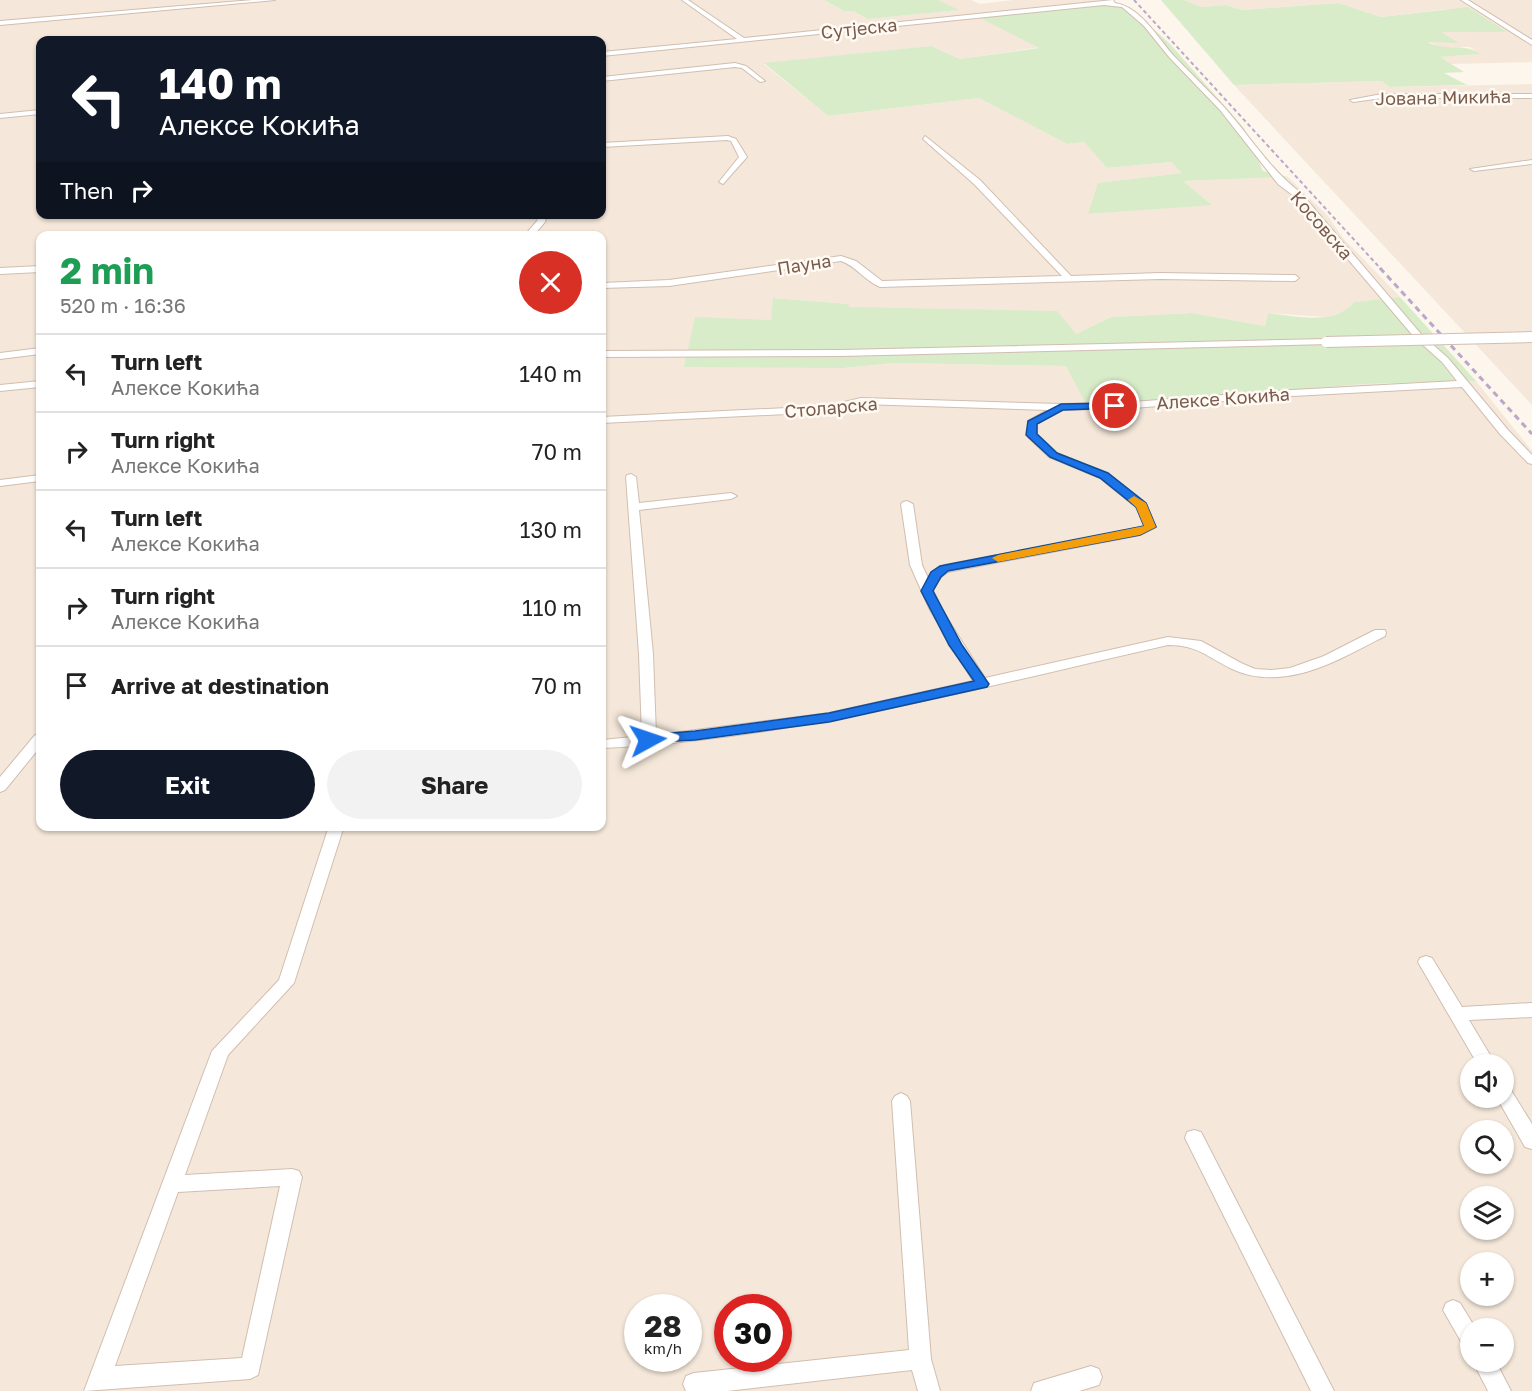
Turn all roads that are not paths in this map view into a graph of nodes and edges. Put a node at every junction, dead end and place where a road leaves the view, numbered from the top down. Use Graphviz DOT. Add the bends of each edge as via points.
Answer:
graph roads {
  1 [pos="272,0"];
  2 [pos="685,0"];
  3 [pos="1464,0"];
  4 [pos="1116,2"];
  5 [pos="1104,3"];
  6 [pos="0,23"];
  7 [pos="743,40"];
  8 [pos="1532,44"];
  9 [pos="606,54"];
  10 [pos="606,80"];
  11 [pos="762,81"];
  12 [pos="1532,96"];
  13 [pos="1353,100"];
  14 [pos="36,112"];
  15 [pos="0,116"];
  16 [pos="925,138"];
  17 [pos="606,145"];
  18 [pos="1532,162"];
  19 [pos="1474,169"];
  20 [pos="723,182"];
  21 [pos="542,219"];
  22 [pos="533,231"];
  23 [pos="36,268"];
  24 [pos="0,271"];
  25 [pos="1294,278"];
  26 [pos="1069,279"];
  27 [pos="606,286"];
  28 [pos="1532,338"];
  29 [pos="36,352"];
  30 [pos="606,354"];
  31 [pos="0,356"];
  32 [pos="36,384"];
  33 [pos="1466,384"];
  34 [pos="0,388"];
  35 [pos="1061,407"];
  36 [pos="606,420"];
  37 [pos="1532,461"];
  38 [pos="631,477"];
  39 [pos="36,478"];
  40 [pos="0,483"];
  41 [pos="731,496"];
  42 [pos="907,504"];
  43 [pos="634,507"];
  44 [pos="927,591"];
  45 [pos="1380,633"];
  46 [pos="982,684"];
  47 [pos="648,740"];
  48 [pos="36,743"];
  49 [pos="606,744"];
  50 [pos="0,787"];
  51 [pos="334,831"];
  52 [pos="1426,962"];
  53 [pos="1532,1010"];
  54 [pos="1457,1014"];
  55 [pos="1481,1054"];
  56 [pos="901,1101"];
  57 [pos="1512,1108"];
  58 [pos="1194,1138"];
  59 [pos="1532,1141"];
  60 [pos="170,1184"];
  61 [pos="1453,1310"];
  62 [pos="1460,1322"];
  63 [pos="920,1359"];
  64 [pos="1490,1372"];
  65 [pos="1091,1377"];
  66 [pos="694,1384"];
  67 [pos="98,1385"];
  68 [pos="929,1391"];
  69 [pos="1042,1391"];
  70 [pos="1323,1391"];
  71 [pos="1500,1391"];
  1 -- 6 [label="street"];
  2 -- 7 [label="street"];
  3 -- 8 [label="street"];
  4 -- 5 [label="street, Сутјеска"];
  5 -- 7 [label="street, Сутјеска"];
  5 -- 33 [label="street, Косовска" via="1124,6 1146,25 1418,336"];
  7 -- 9 [label="street, Сутјеска"];
  10 -- 11 [label="street" via="735,65"];
  12 -- 13 [label="street, Јована Микића" via="1382,96"];
  14 -- 15 [label="street"];
  16 -- 26 [label="street" via="977,182"];
  17 -- 20 [label="street" via="728,138 734,140 744,157"];
  18 -- 19 [label="street"];
  21 -- 22 [label="street"];
  23 -- 24 [label="street"];
  25 -- 26 [label="street, Пауна"];
  26 -- 27 [label="street, Пауна" via="880,284 855,263 841,258 669,283"];
  28 -- 30 [label="street, bridge" via="852,353"];
  29 -- 31 [label="street"];
  32 -- 34 [label="street"];
  33 -- 35 [label="street, Алексе Кокића"];
  33 -- 37 [label="street, Косовска"];
  35 -- 36 [label="street, Столарска" via="861,402 808,410"];
  35 -- 44 [label="street, Алексе Кокића" via="1032,423 1032,435 1053,455 1104,476 1142,506 1150,527 944,568"];
  38 -- 43 [label="street"];
  39 -- 40 [label="street"];
  41 -- 43 [label="street"];
  42 -- 44 [label="street" via="916,565"];
  43 -- 47 [label="street" via="646,654"];
  44 -- 46 [label="street"];
  45 -- 46 [label="street" via="1332,658 1283,673 1250,672 1199,643 1183,640"];
  46 -- 47 [label="street" via="829,717"];
  47 -- 49 [label="street"];
  48 -- 50 [label="street"];
  51 -- 60 [label="street" via="286,983 221,1051"];
  52 -- 54 [label="street"];
  53 -- 54 [label="street"];
  54 -- 55 [label="street"];
  56 -- 63 [label="street"];
  57 -- 59 [label="street"];
  58 -- 70 [label="street"];
  60 -- 67 [label="street"];
  60 -- 67 [label="street" via="292,1177 250,1368"];
  61 -- 62 [label="street"];
  63 -- 66 [label="street"];
  63 -- 68 [label="street"];
  64 -- 71 [label="street"];
  65 -- 69 [label="street"];
}
